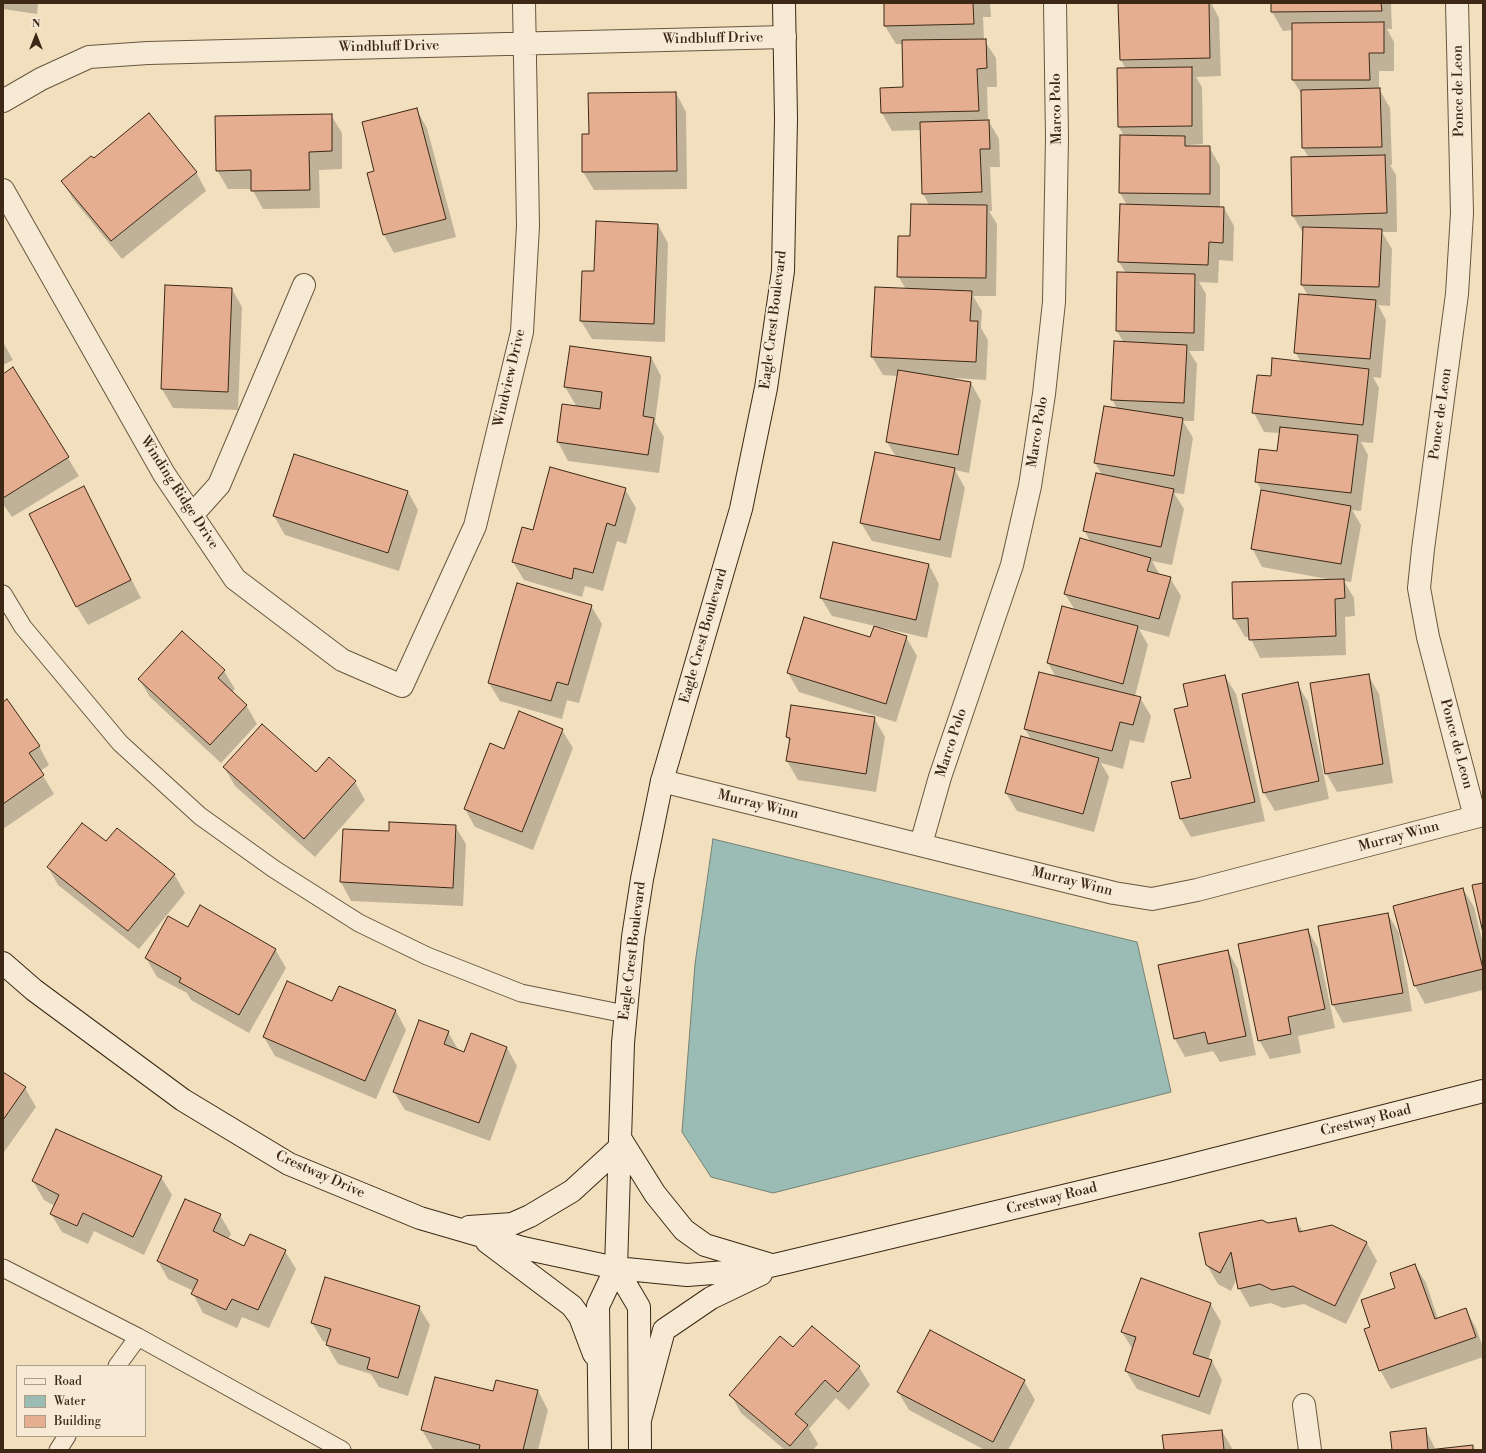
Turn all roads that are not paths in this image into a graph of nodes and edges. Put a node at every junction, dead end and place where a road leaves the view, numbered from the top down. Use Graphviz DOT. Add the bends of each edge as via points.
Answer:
graph roads {
  1 [pos="524,3"];
  2 [pos="784,3"];
  3 [pos="1055,3"];
  4 [pos="1457,3"];
  5 [pos="785,37"];
  6 [pos="524,44"];
  7 [pos="3,101"];
  8 [pos="3,190"];
  9 [pos="304,285"];
  10 [pos="192,515"];
  11 [pos="3,594"];
  12 [pos="402,686"];
  13 [pos="662,782"];
  14 [pos="1479,816"];
  15 [pos="921,844"];
  16 [pos="3,963"];
  17 [pos="625,1014"];
  18 [pos="1483,1091"];
  19 [pos="620,1142"];
  20 [pos="453,1228"];
  21 [pos="478,1235"];
  22 [pos="777,1264"];
  23 [pos="3,1268"];
  24 [pos="616,1268"];
  25 [pos="138,1337"];
  26 [pos="118,1365"];
  27 [pos="599,1367"];
  28 [pos="1304,1404"];
  29 [pos="640,1420"];
  30 [pos="67,1437"];
  31 [pos="58,1450"];
  32 [pos="342,1450"];
  33 [pos="600,1450"];
  34 [pos="640,1450"];
  35 [pos="1310,1450"];
  1 -- 6 [label="street, Windview Drive"];
  2 -- 5 [label="street, Eagle Crest Boulevard"];
  3 -- 15 [label="street, Marco Polo" via="1057,138 1054,302 1030,486 1012,565 940,777"];
  4 -- 14 [label="street, Ponce de Leon" via="1462,213 1457,294 1419,588 1428,637"];
  5 -- 6 [label="street, Windbluff Drive"];
  5 -- 13 [label="street, Eagle Crest Boulevard" via="783,271 766,388 741,509"];
  6 -- 7 [label="street, Windbluff Drive" via="148,53 89,58 40,79"];
  6 -- 12 [label="street, Windview Drive" via="528,226 522,332 475,526"];
  8 -- 10 [label="street, Winding Ridge Drive" via="164,474"];
  9 -- 10 [label="street" via="219,485"];
  10 -- 12 [label="street, Winding Ridge Drive" via="235,579 342,660"];
  11 -- 17 [label="lane" via="23,627 120,743 200,816 274,869 359,923 427,956 521,993"];
  13 -- 15 [label="street, Murray Winn"];
  13 -- 17 [label="street, Eagle Crest Boulevard" via="642,879"];
  14 -- 15 [label="street, Murray Winn" via="1197,890 1152,899 1114,893"];
  16 -- 20 [label="street, Crestway Drive" via="34,990 183,1100 289,1164 420,1218"];
  17 -- 19 [label="street, Eagle Crest Boulevard"];
  18 -- 22 [label="street, Crestway Road" via="1160,1173"];
  19 -- 20 [label="street" via="572,1191 530,1216 512,1224"];
  19 -- 22 [label="street" via="655,1194 684,1230 706,1245"];
  19 -- 24 [label="street, Eagle Crest Boulevard"];
  20 -- 21 [label="street, Crestway Drive"];
  21 -- 24 [label="street, Crestway Drive" via="523,1248"];
  21 -- 27 [label="street" via="572,1306 580,1317"];
  22 -- 24 [label="street, Crestway Road" via="752,1270 687,1275"];
  22 -- 29 [label="street" via="712,1298 664,1330"];
  23 -- 25 [label="lane"];
  24 -- 27 [label="street, Eagle Crest Boulevard" via="598,1306"];
  24 -- 29 [label="street" via="639,1308"];
  25 -- 26 [label="lane"];
  25 -- 32 [label="lane"];
  27 -- 33 [label="street, Eagle Crest Boulevard"];
  28 -- 35 [label="street"];
  29 -- 34 [label="street"];
  30 -- 31 [label="lane"];
}
